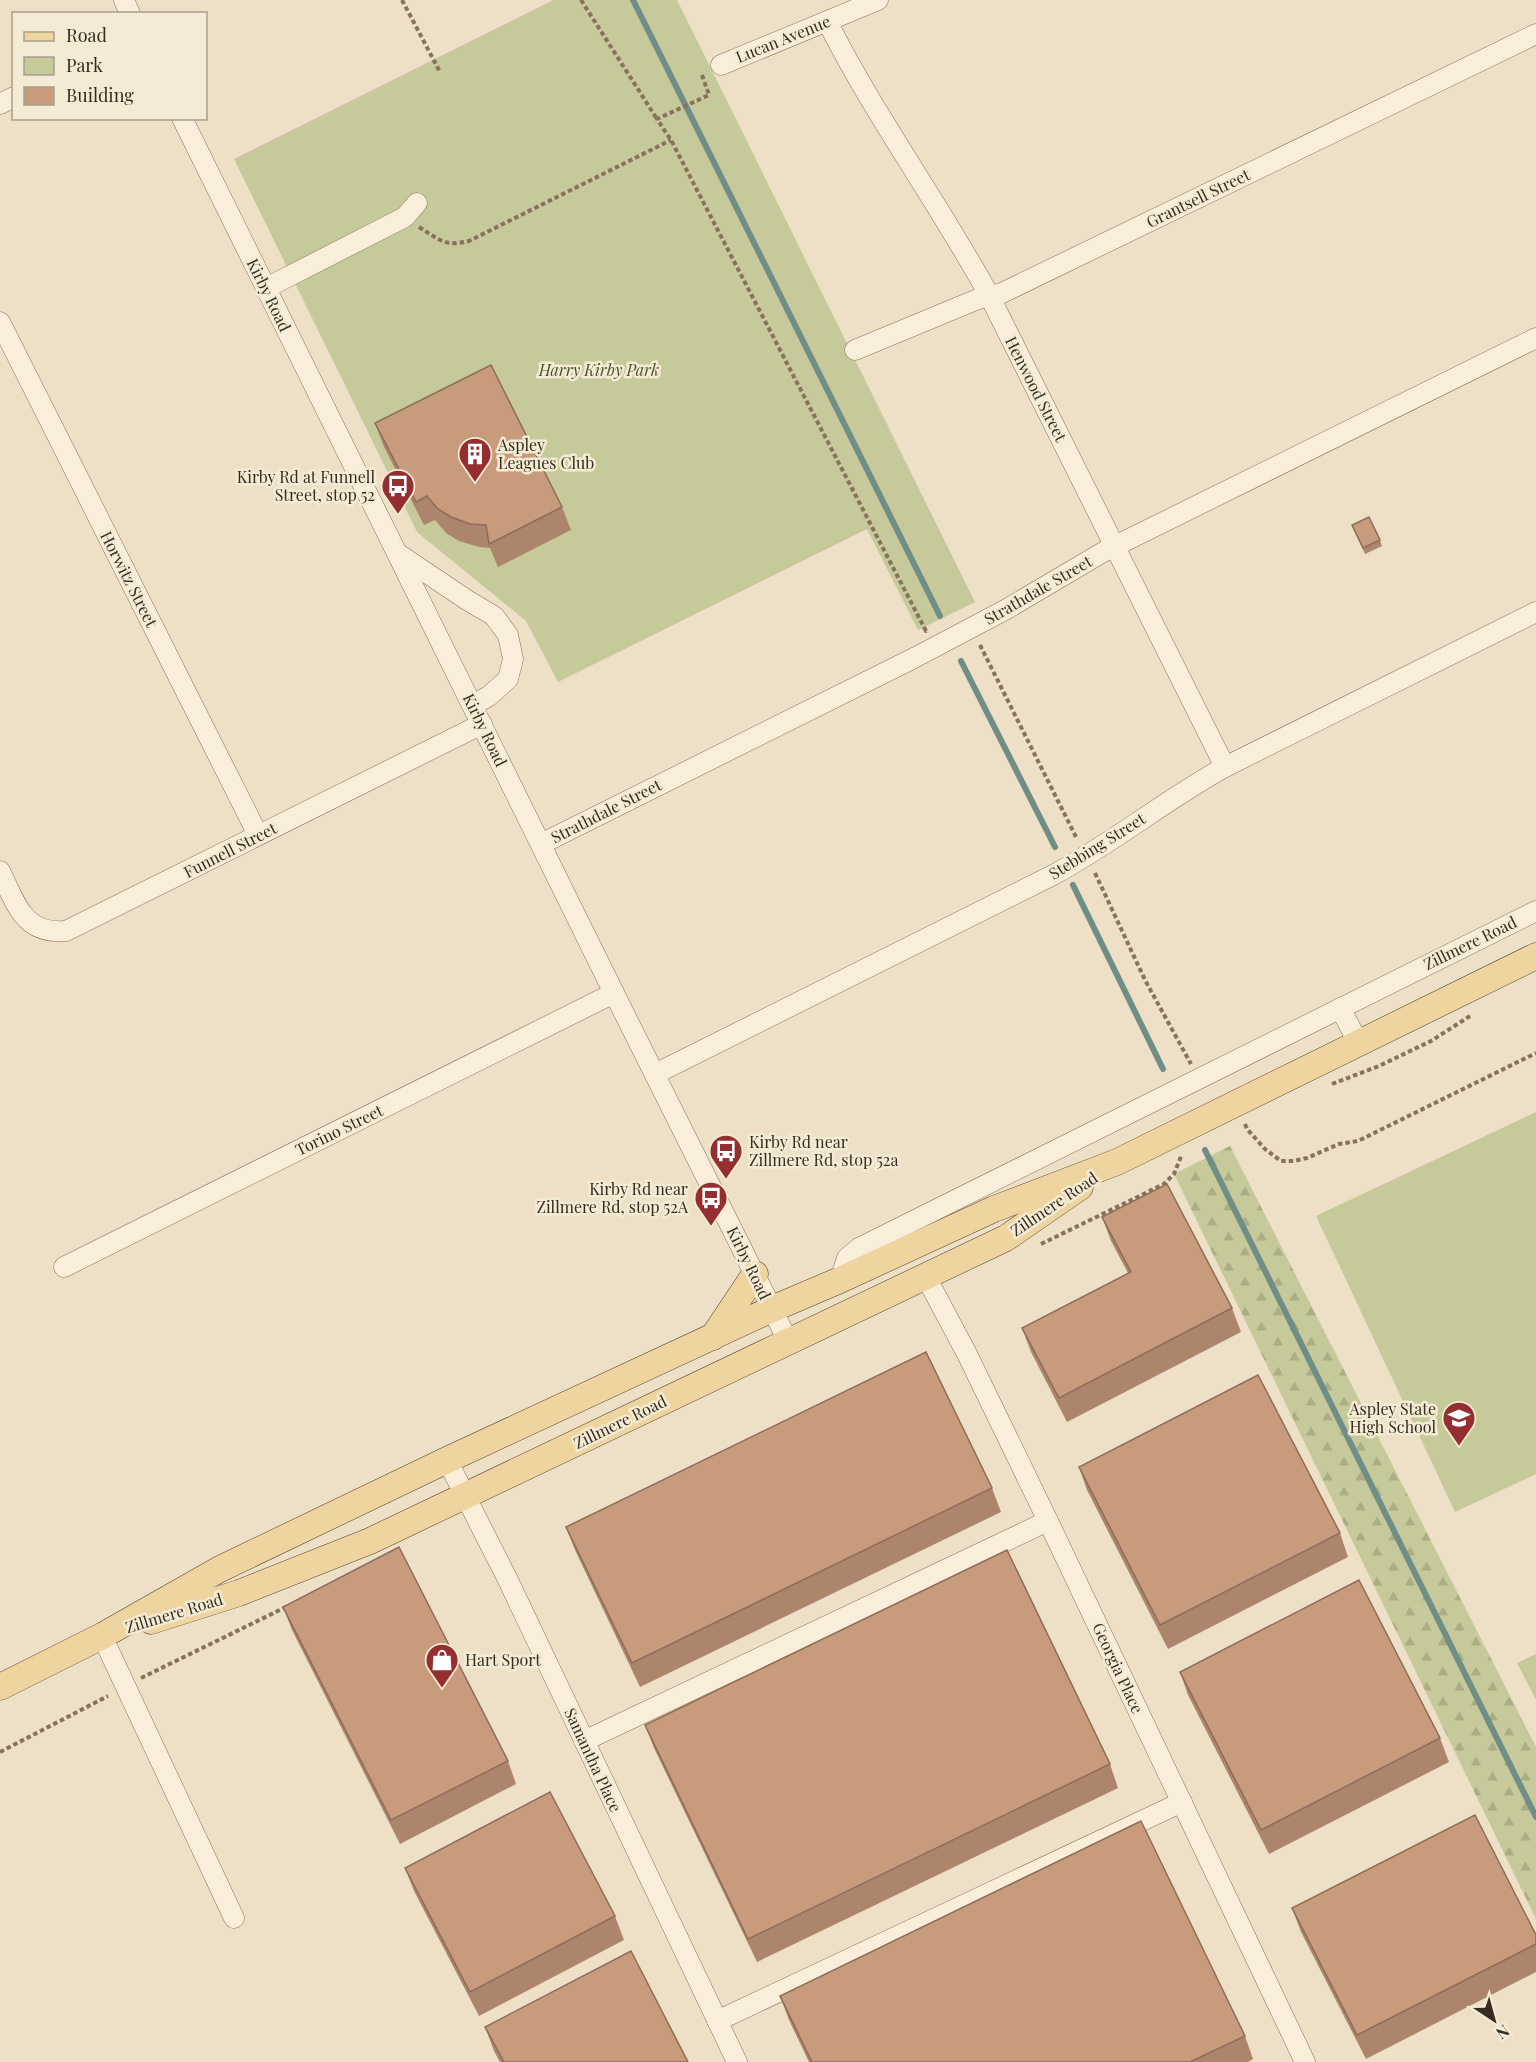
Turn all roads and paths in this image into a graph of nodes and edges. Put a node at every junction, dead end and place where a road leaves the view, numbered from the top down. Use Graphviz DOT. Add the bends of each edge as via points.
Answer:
graph roads {
  1 [pos="402,0"];
  2 [pos="581,0"];
  3 [pos="878,0"];
  4 [pos="827,21"];
  5 [pos="1536,34"];
  6 [pos="721,65"];
  7 [pos="440,72"];
  8 [pos="702,98"];
  9 [pos="657,118"];
  10 [pos="183,120"];
  11 [pos="671,140"];
  12 [pos="411,210"];
  13 [pos="266,288"];
  14 [pos="990,297"];
  15 [pos="0,322"];
  16 [pos="1536,338"];
  17 [pos="855,350"];
  18 [pos="1115,547"];
  19 [pos="397,553"];
  20 [pos="1536,612"];
  21 [pos="935,626"];
  22 [pos="972,628"];
  23 [pos="473,705"];
  24 [pos="482,724"];
  25 [pos="1225,768"];
  26 [pos="258,835"];
  27 [pos="541,844"];
  28 [pos="1087,857"];
  29 [pos="0,871"];
  30 [pos="1536,911"];
  31 [pos="1536,956"];
  32 [pos="614,993"];
  33 [pos="1340,1008"];
  34 [pos="1359,1044"];
  35 [pos="1536,1053"];
  36 [pos="1193,1071"];
  37 [pos="655,1074"];
  38 [pos="1244,1120"];
  39 [pos="1117,1162"];
  40 [pos="64,1267"];
  41 [pos="755,1274"];
  42 [pos="926,1277"];
  43 [pos="840,1280"];
  44 [pos="772,1309"];
  45 [pos="713,1337"];
  46 [pos="788,1341"];
  47 [pos="447,1460"];
  48 [pos="465,1496"];
  49 [pos="1048,1521"];
  50 [pos="102,1636"];
  51 [pos="208,1644"];
  52 [pos="126,1686"];
  53 [pos="0,1687"];
  54 [pos="584,1741"];
  55 [pos="0,1752"];
  56 [pos="1182,1802"];
  57 [pos="234,1918"];
  58 [pos="717,2021"];
  59 [pos="737,2062"];
  60 [pos="1305,2062"];
  1 -- 7 [label="path"];
  2 -- 9 [label="path"];
  3 -- 4 [label="street, Lucan Avenue"];
  4 -- 6 [label="street, Lucan Avenue"];
  4 -- 14 [label="street, Henwood Street" via="886,127"];
  5 -- 14 [label="street, Grantsell Street"];
  8 -- 9 [label="path"];
  9 -- 11 [label="path"];
  10 -- 13 [label="street, Kirby Road"];
  11 -- 12 [label="path" via="455,245 443,242"];
  11 -- 21 [label="path" via="926,631"];
  12 -- 13 [label="street"];
  13 -- 19 [label="street, Kirby Road"];
  14 -- 17 [label="street, Grantsell Street"];
  14 -- 18 [label="street, Henwood Street"];
  15 -- 26 [label="street, Horwitz Street"];
  16 -- 18 [label="street, Strathdale Street"];
  18 -- 22 [label="street, Strathdale Street"];
  18 -- 25 [label="street, Henwood Street"];
  19 -- 23 [label="street, Kirby Road"];
  19 -- 23 [label="street" via="494,616 508,635 513,659 508,679"];
  20 -- 25 [label="street, Stebbing Street"];
  22 -- 27 [label="street, Strathdale Street"];
  22 -- 28 [label="path"];
  23 -- 24 [label="street, Kirby Road"];
  24 -- 26 [label="street, Funnell Street"];
  24 -- 27 [label="street, Kirby Road"];
  25 -- 28 [label="street, Stebbing Street" via="1186,789"];
  26 -- 29 [label="street, Funnell Street" via="66,930 45,931 29,923"];
  27 -- 32 [label="street, Kirby Road"];
  28 -- 36 [label="path" via="1135,962"];
  28 -- 37 [label="street, Stebbing Street"];
  30 -- 33 [label="street, Zillmere Road"];
  31 -- 34 [label="main road, Zillmere Road"];
  32 -- 37 [label="street, Kirby Road"];
  32 -- 40 [label="street, Torino Street"];
  33 -- 34 [label="street"];
  33 -- 43 [label="street, Zillmere Road" via="859,1248 847,1258"];
  34 -- 39 [label="main road, Zillmere Road"];
  35 -- 38 [label="path" via="1358,1141 1294,1161 1272,1156 1247,1129"];
  37 -- 41 [label="street, Kirby Road"];
  39 -- 42 [label="main road, Zillmere Road" via="1006,1238"];
  39 -- 43 [label="main road, Zillmere Road" via="994,1209"];
  41 -- 44 [label="street, Kirby Road"];
  41 -- 45 [label="main road"];
  42 -- 46 [label="main road, Zillmere Road"];
  42 -- 49 [label="street, Georgia Place"];
  43 -- 44 [label="main road, Zillmere Road"];
  44 -- 45 [label="main road, Zillmere Road"];
  44 -- 46 [label="street, Kirby Road"];
  45 -- 47 [label="main road, Zillmere Road"];
  46 -- 48 [label="main road, Zillmere Road"];
  47 -- 48 [label="street, Samantha Place"];
  47 -- 50 [label="main road, Zillmere Road" via="220,1569"];
  48 -- 50 [label="main road, Zillmere Road" via="370,1541 239,1593"];
  48 -- 54 [label="street, Samantha Place"];
  49 -- 54 [label="street"];
  49 -- 56 [label="street, Georgia Place"];
  50 -- 52 [label="street"];
  50 -- 53 [label="main road, Zillmere Road"];
  51 -- 52 [label="path"];
  52 -- 55 [label="path"];
  52 -- 57 [label="street"];
  54 -- 58 [label="street, Samantha Place"];
  56 -- 58 [label="street"];
  56 -- 60 [label="street, Georgia Place"];
  58 -- 59 [label="street, Samantha Place"];
}
